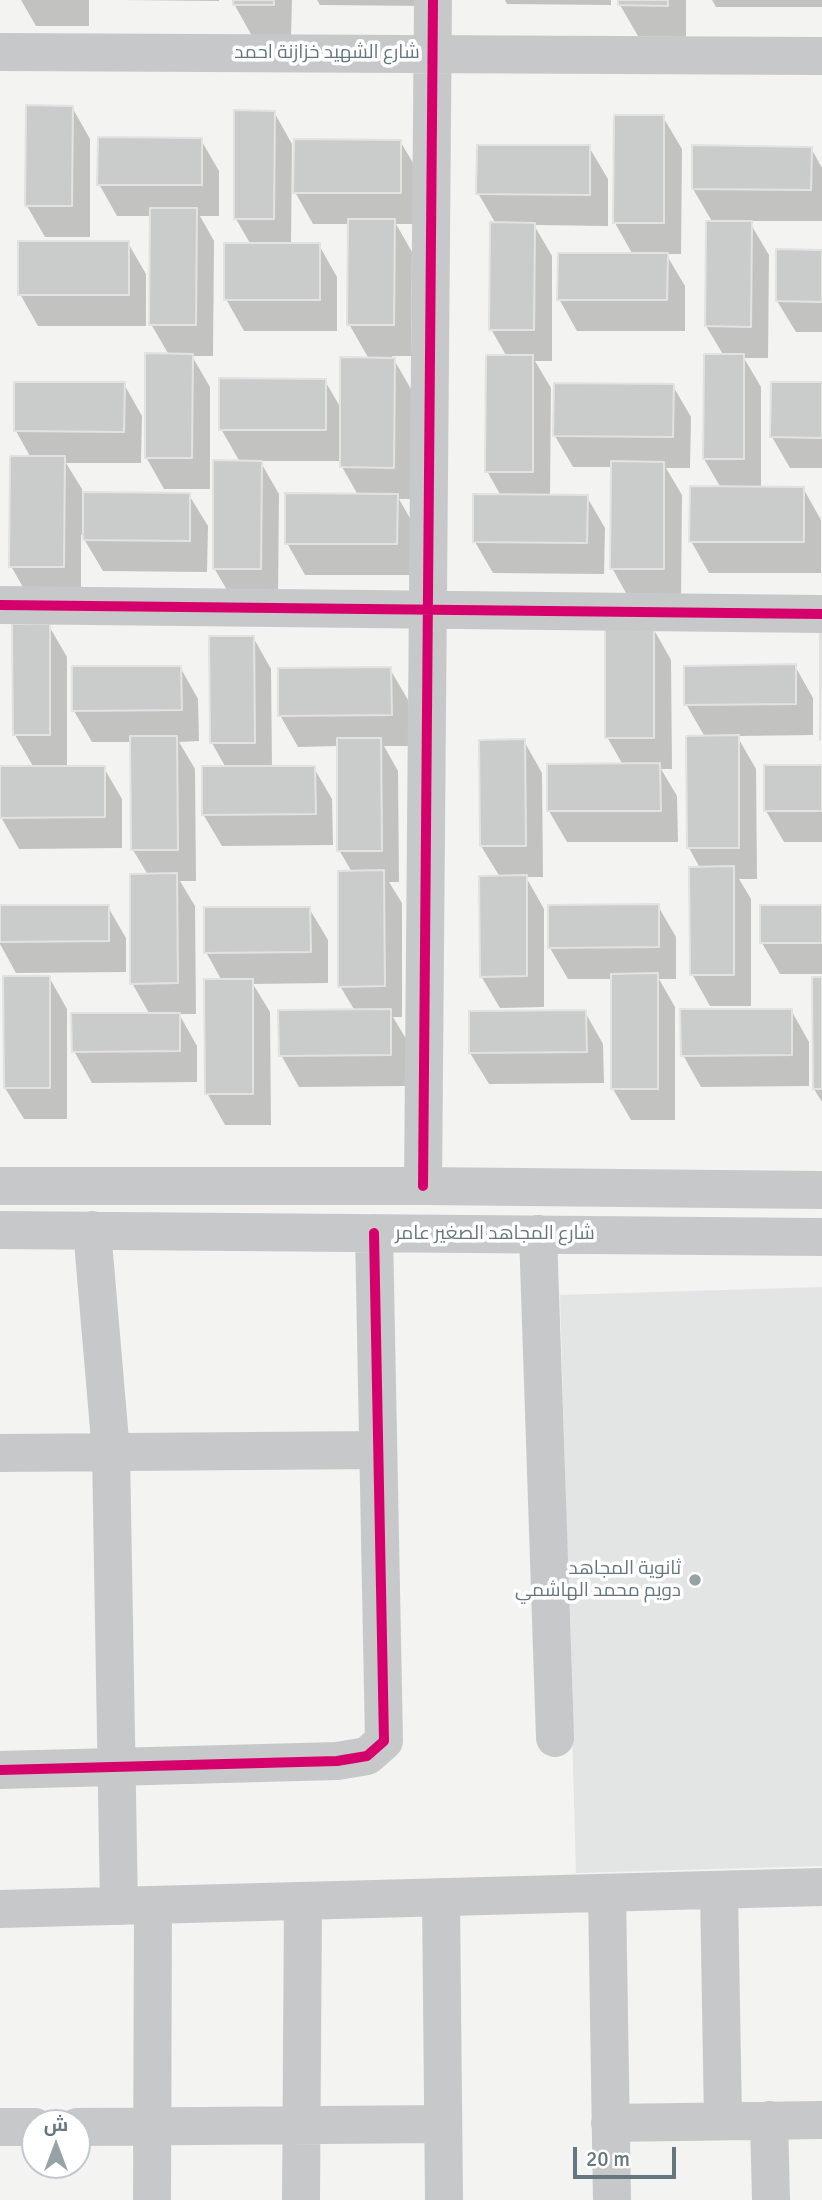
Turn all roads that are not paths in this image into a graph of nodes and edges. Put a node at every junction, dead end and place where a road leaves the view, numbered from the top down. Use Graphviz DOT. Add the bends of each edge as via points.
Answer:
graph roads {
  1 [pos="433,0"];
  2 [pos="0,52"];
  3 [pos="432,53"];
  4 [pos="822,56"];
  5 [pos="0,605"];
  6 [pos="426,610"];
  7 [pos="822,614"];
  8 [pos="0,1186"];
  9 [pos="423,1186"];
  10 [pos="822,1190"];
  11 [pos="0,1230"];
  12 [pos="92,1230"];
  13 [pos="374,1233"];
  14 [pos="538,1234"];
  15 [pos="822,1237"];
  16 [pos="378,1450"];
  17 [pos="111,1452"];
  18 [pos="0,1453"];
  19 [pos="555,1738"];
  20 [pos="118,1766"];
  21 [pos="0,1770"];
  22 [pos="822,1887"];
  23 [pos="719,1890"];
  24 [pos="607,1893"];
  25 [pos="441,1897"];
  26 [pos="303,1901"];
  27 [pos="136,1905"];
  28 [pos="0,1909"];
  29 [pos="769,2120"];
  30 [pos="822,2120"];
  31 [pos="723,2121"];
  32 [pos="610,2123"];
  33 [pos="443,2124"];
  34 [pos="301,2125"];
  35 [pos="153,2126"];
  36 [pos="0,2127"];
  37 [pos="21,2127"];
  38 [pos="91,2127"];
  39 [pos="152,2200"];
  40 [pos="301,2200"];
  41 [pos="444,2200"];
  42 [pos="612,2200"];
  43 [pos="771,2200"];
  1 -- 3 [label="street"];
  2 -- 3 [label="street, شارع الشهيد خزازنة احمد"];
  3 -- 4 [label="street, شارع الشهيد خزازنة احمد"];
  3 -- 6 [label="street"];
  5 -- 6 [label="street"];
  6 -- 7 [label="street"];
  6 -- 9 [label="street"];
  8 -- 9 [label="street"];
  9 -- 10 [label="street"];
  11 -- 12 [label="street, شارع المجاهد الصغير عامر"];
  12 -- 13 [label="street, شارع المجاهد الصغير عامر"];
  12 -- 17 [label="street"];
  13 -- 14 [label="street, شارع المجاهد الصغير عامر"];
  13 -- 16 [label="street"];
  14 -- 15 [label="street, شارع المجاهد الصغير عامر"];
  14 -- 19 [label="street"];
  16 -- 17 [label="street"];
  16 -- 20 [label="street" via="384,1741 368,1756 337,1761"];
  17 -- 18 [label="street"];
  17 -- 20 [label="street"];
  20 -- 21 [label="street"];
  20 -- 27 [label="street"];
  22 -- 23 [label="street"];
  23 -- 24 [label="street"];
  23 -- 31 [label="street"];
  24 -- 25 [label="street"];
  24 -- 32 [label="street"];
  25 -- 26 [label="street"];
  25 -- 33 [label="street"];
  26 -- 27 [label="street"];
  26 -- 34 [label="street"];
  27 -- 28 [label="street"];
  27 -- 35 [label="street"];
  29 -- 30 [label="street"];
  29 -- 31 [label="street"];
  29 -- 43 [label="street"];
  31 -- 32 [label="street"];
  32 -- 42 [label="street"];
  33 -- 34 [label="street"];
  33 -- 41 [label="street"];
  34 -- 35 [label="street"];
  34 -- 40 [label="street"];
  35 -- 38 [label="street"];
  35 -- 39 [label="street"];
  36 -- 37 [label="street"];
}
